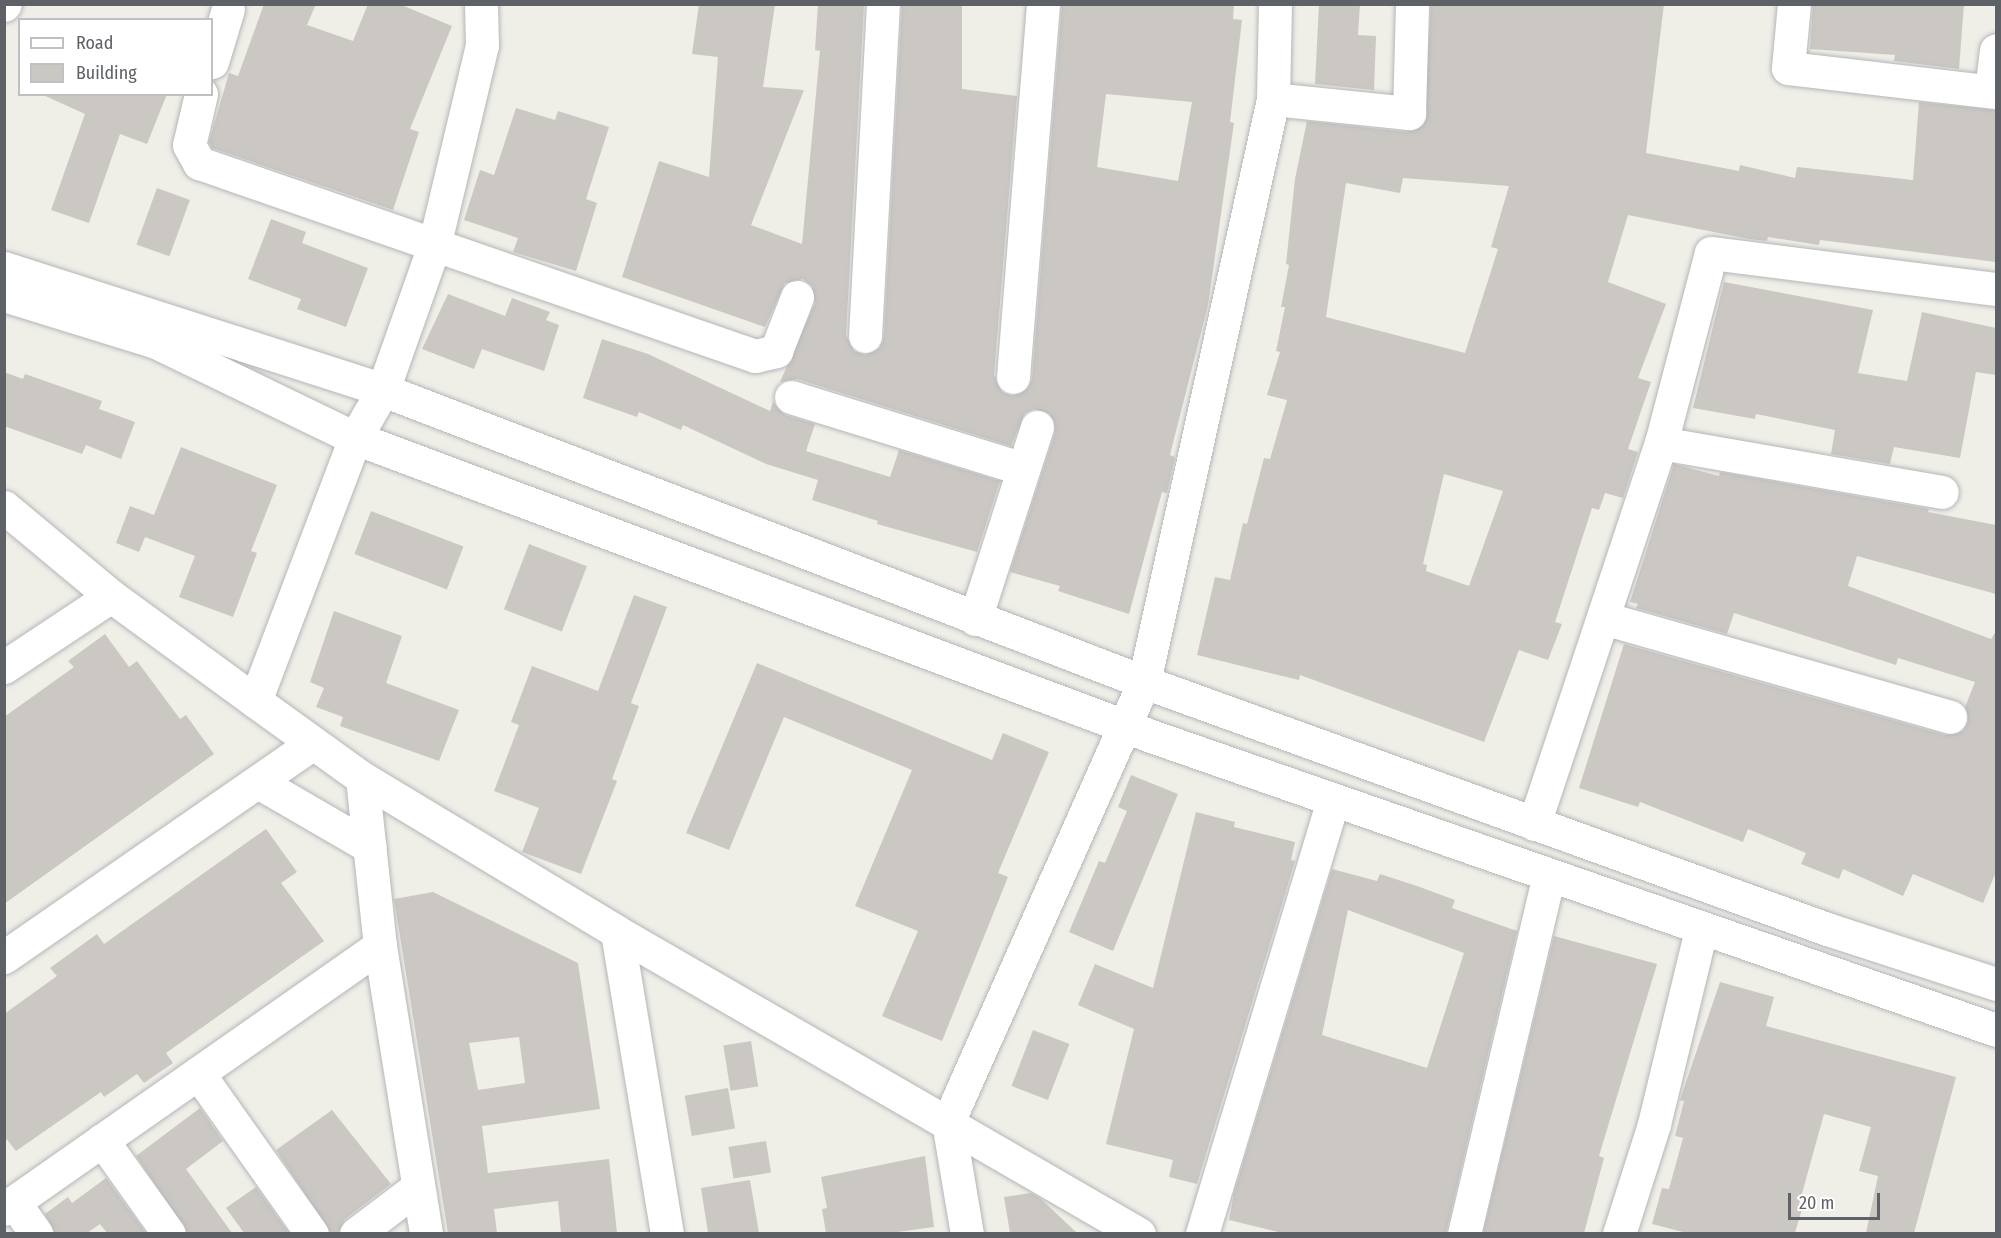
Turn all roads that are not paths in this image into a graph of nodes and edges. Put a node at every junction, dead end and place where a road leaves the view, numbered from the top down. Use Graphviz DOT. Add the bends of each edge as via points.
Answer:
graph roads {
  1 [pos="481,4"];
  2 [pos="883,4"];
  3 [pos="1043,4"];
  4 [pos="1275,4"];
  5 [pos="1412,4"];
  6 [pos="1794,4"];
  7 [pos="228,9"];
  8 [pos="1996,50"];
  9 [pos="213,59"];
  10 [pos="1994,92"];
  11 [pos="201,96"];
  12 [pos="1273,99"];
  13 [pos="435,243"];
  14 [pos="4,268"];
  15 [pos="1996,289"];
  16 [pos="4,295"];
  17 [pos="797,297"];
  18 [pos="865,336"];
  19 [pos="1013,377"];
  20 [pos="383,390"];
  21 [pos="791,397"];
  22 [pos="1037,427"];
  23 [pos="355,438"];
  24 [pos="1661,443"];
  25 [pos="1023,469"];
  26 [pos="1942,492"];
  27 [pos="4,507"];
  28 [pos="111,596"];
  29 [pos="1603,618"];
  30 [pos="975,619"];
  31 [pos="4,668"];
  32 [pos="1144,681"];
  33 [pos="255,701"];
  34 [pos="1950,717"];
  35 [pos="1125,726"];
  36 [pos="312,744"];
  37 [pos="362,778"];
  38 [pos="258,782"];
  39 [pos="1333,800"];
  40 [pos="1534,825"];
  41 [pos="370,847"];
  42 [pos="1549,875"];
  43 [pos="1701,929"];
  44 [pos="617,932"];
  45 [pos="380,946"];
  46 [pos="4,957"];
  47 [pos="1996,984"];
  48 [pos="1996,1030"];
  49 [pos="198,1073"];
  50 [pos="948,1122"];
  51 [pos="102,1140"];
  52 [pos="418,1187"];
  53 [pos="9,1205"];
  54 [pos="36,1233"];
  55 [pos="169,1233"];
  56 [pos="312,1233"];
  57 [pos="356,1233"];
  58 [pos="426,1233"];
  59 [pos="667,1233"];
  60 [pos="967,1233"];
  61 [pos="1139,1233"];
  62 [pos="1202,1233"];
  63 [pos="1464,1233"];
  64 [pos="1619,1233"];
  1 -- 13 [label="street" via="482,45"];
  2 -- 18 [label="street"];
  3 -- 19 [label="street"];
  4 -- 12 [label="street"];
  5 -- 12 [label="street" via="1409,113"];
  6 -- 10 [label="street" via="1788,68"];
  7 -- 9 [label="street"];
  8 -- 10 [label="street"];
  11 -- 13 [label="street" via="189,145 199,163"];
  12 -- 32 [label="street"];
  13 -- 17 [label="street" via="755,356 776,351"];
  13 -- 20 [label="street"];
  14 -- 20 [label="street"];
  15 -- 24 [label="street" via="1711,253"];
  16 -- 23 [label="street" via="156,342"];
  20 -- 23 [label="street"];
  20 -- 30 [label="street"];
  21 -- 25 [label="street"];
  22 -- 25 [label="street"];
  23 -- 33 [label="street"];
  23 -- 35 [label="street"];
  24 -- 26 [label="street"];
  24 -- 29 [label="street"];
  25 -- 30 [label="street"];
  27 -- 28 [label="street"];
  28 -- 31 [label="street"];
  28 -- 33 [label="street"];
  29 -- 34 [label="street"];
  29 -- 40 [label="street"];
  30 -- 32 [label="street"];
  32 -- 35 [label="street"];
  32 -- 40 [label="street"];
  33 -- 36 [label="street"];
  35 -- 39 [label="street"];
  35 -- 50 [label="street"];
  36 -- 37 [label="street"];
  36 -- 38 [label="street"];
  37 -- 41 [label="street"];
  37 -- 44 [label="street"];
  38 -- 41 [label="street"];
  38 -- 46 [label="street"];
  39 -- 42 [label="street"];
  39 -- 62 [label="street"];
  40 -- 47 [label="street"];
  41 -- 45 [label="street"];
  42 -- 43 [label="street"];
  42 -- 63 [label="street"];
  43 -- 48 [label="street"];
  43 -- 64 [label="street" via="1654,1125"];
  44 -- 50 [label="street"];
  44 -- 59 [label="street"];
  45 -- 49 [label="street"];
  45 -- 52 [label="street"];
  49 -- 51 [label="street"];
  49 -- 56 [label="street"];
  50 -- 60 [label="street"];
  50 -- 61 [label="street"];
  51 -- 53 [label="street"];
  51 -- 55 [label="street"];
  52 -- 57 [label="street"];
  52 -- 58 [label="street"];
  53 -- 54 [label="street"];
}
